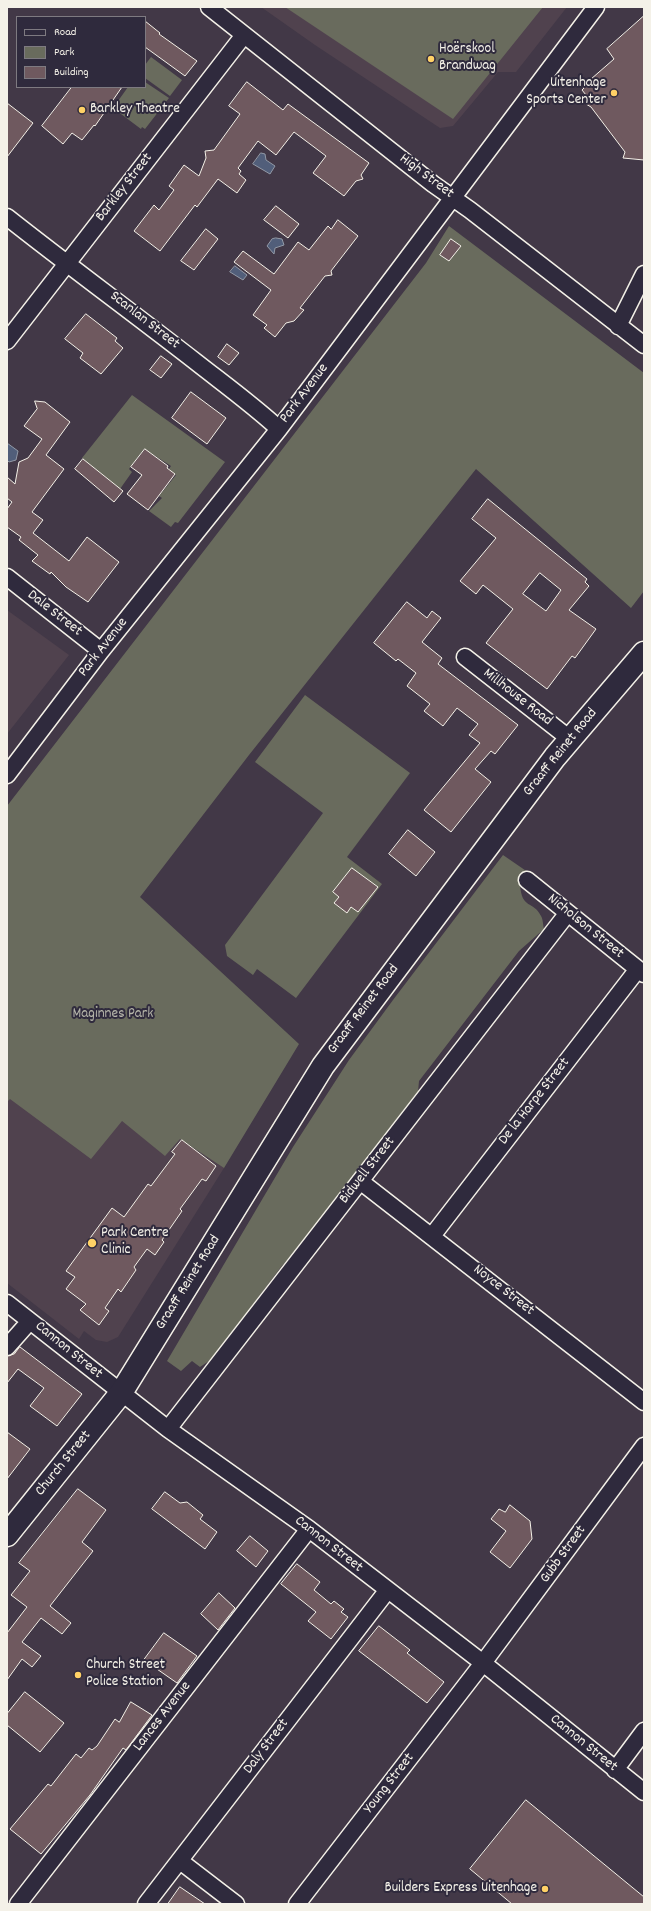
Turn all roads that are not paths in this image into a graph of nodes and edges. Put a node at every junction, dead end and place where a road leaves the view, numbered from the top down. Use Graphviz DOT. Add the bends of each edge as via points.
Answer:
graph roads {
  1 [pos="209,7"];
  2 [pos="596,7"];
  3 [pos="244,35"];
  4 [pos="452,197"];
  5 [pos="7,217"];
  6 [pos="66,264"];
  7 [pos="644,274"];
  8 [pos="618,326"];
  9 [pos="7,341"];
  10 [pos="644,345"];
  11 [pos="279,429"];
  12 [pos="7,577"];
  13 [pos="101,651"];
  14 [pos="465,657"];
  15 [pos="642,658"];
  16 [pos="570,739"];
  17 [pos="7,775"];
  18 [pos="527,880"];
  19 [pos="567,914"];
  20 [pos="641,971"];
  21 [pos="360,1181"];
  22 [pos="432,1236"];
  23 [pos="7,1303"];
  24 [pos="30,1321"];
  25 [pos="7,1347"];
  26 [pos="121,1394"];
  27 [pos="644,1402"];
  28 [pos="168,1429"];
  29 [pos="644,1446"];
  30 [pos="309,1529"];
  31 [pos="7,1535"];
  32 [pos="387,1590"];
  33 [pos="483,1663"];
  34 [pos="644,1731"];
  35 [pos="615,1770"];
  36 [pos="644,1792"];
  37 [pos="180,1861"];
  38 [pos="18,1904"];
  39 [pos="146,1904"];
  40 [pos="236,1904"];
  41 [pos="297,1904"];
  1 -- 3 [label="street, High Street"];
  2 -- 4 [label="street, Park Avenue"];
  3 -- 4 [label="street, High Street"];
  3 -- 6 [label="street, Barkley Street"];
  4 -- 8 [label="street, High Street"];
  4 -- 11 [label="street, Park Avenue"];
  5 -- 6 [label="street, Scanlan Street"];
  6 -- 9 [label="street, Barkley Street"];
  6 -- 11 [label="street, Scanlan Street" via="148,324"];
  7 -- 8 [label="street"];
  8 -- 10 [label="street, High Street"];
  11 -- 13 [label="street, Park Avenue"];
  12 -- 13 [label="street, Dale Street"];
  13 -- 17 [label="street, Park Avenue"];
  14 -- 16 [label="street, Millhouse Road"];
  15 -- 16 [label="main road, Graaff Reinet Road"];
  16 -- 26 [label="main road, Graaff Reinet Road" via="322,1066"];
  18 -- 19 [label="street, Nicholson Street"];
  19 -- 20 [label="street, Nicholson Street"];
  19 -- 21 [label="street, Bidwell Street"];
  20 -- 22 [label="street, De la Harpe Street"];
  21 -- 22 [label="street, Noyce Street"];
  21 -- 28 [label="street, Bidwell Street"];
  22 -- 27 [label="street, Noyce Street"];
  23 -- 24 [label="street, Cannon Street"];
  24 -- 25 [label="street"];
  24 -- 26 [label="street, Cannon Street"];
  26 -- 28 [label="street, Cannon Street"];
  26 -- 31 [label="main road, Church Street"];
  28 -- 30 [label="street, Cannon Street"];
  29 -- 33 [label="street, Gubb Street"];
  30 -- 32 [label="street, Cannon Street"];
  30 -- 38 [label="street, Lances Avenue"];
  32 -- 33 [label="street, Cannon Street"];
  32 -- 37 [label="street, Daly Street"];
  33 -- 35 [label="street, Cannon Street"];
  33 -- 41 [label="street, Young Street"];
  34 -- 35 [label="street"];
  35 -- 36 [label="street, Cannon Street"];
  37 -- 39 [label="street, Daly Street"];
  37 -- 40 [label="street"];
}
